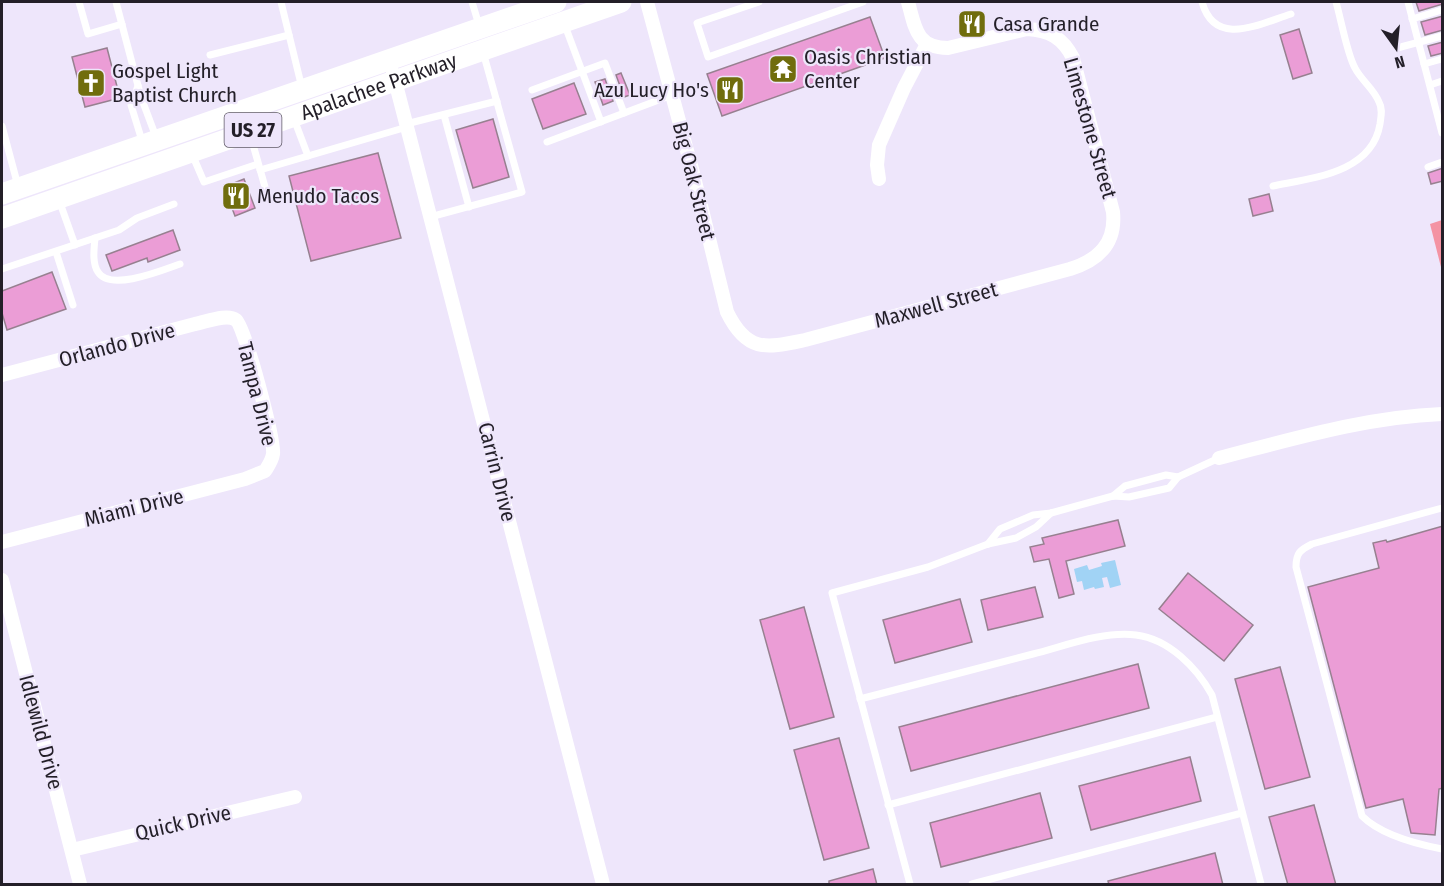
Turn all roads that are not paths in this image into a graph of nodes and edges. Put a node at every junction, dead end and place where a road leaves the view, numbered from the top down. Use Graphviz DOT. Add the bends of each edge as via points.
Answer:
graph roads {
  1 [pos="79,2"];
  2 [pos="117,2"];
  3 [pos="280,2"];
  4 [pos="472,2"];
  5 [pos="556,2"];
  6 [pos="621,2"];
  7 [pos="646,2"];
  8 [pos="759,2"];
  9 [pos="863,2"];
  10 [pos="908,2"];
  11 [pos="1202,2"];
  12 [pos="1336,2"];
  13 [pos="1408,2"];
  14 [pos="1443,10"];
  15 [pos="1291,14"];
  16 [pos="1412,19"];
  17 [pos="563,22"];
  18 [pos="122,24"];
  19 [pos="480,28"];
  20 [pos="289,35"];
  21 [pos="1443,36"];
  22 [pos="1419,42"];
  23 [pos="927,44"];
  24 [pos="1396,48"];
  25 [pos="483,50"];
  26 [pos="210,55"];
  27 [pos="390,59"];
  28 [pos="1443,59"];
  29 [pos="1424,64"];
  30 [pos="582,71"];
  31 [pos="395,81"];
  32 [pos="1443,81"];
  33 [pos="1430,85"];
  34 [pos="138,87"];
  35 [pos="302,90"];
  36 [pos="532,90"];
  37 [pos="672,95"];
  38 [pos="497,101"];
  39 [pos="1439,106"];
  40 [pos="624,113"];
  41 [pos="444,115"];
  42 [pos="292,116"];
  43 [pos="601,122"];
  44 [pos="2,126"];
  45 [pos="407,126"];
  46 [pos="1442,130"];
  47 [pos="249,131"];
  48 [pos="548,142"];
  49 [pos="151,143"];
  50 [pos="192,151"];
  51 [pos="308,156"];
  52 [pos="1443,162"];
  53 [pos="1428,166"];
  54 [pos="259,167"];
  55 [pos="879,179"];
  56 [pos="1273,186"];
  57 [pos="10,191"];
  58 [pos="58,198"];
  59 [pos="269,201"];
  60 [pos="174,204"];
  61 [pos="469,207"];
  62 [pos="430,217"];
  63 [pos="2,218"];
  64 [pos="94,238"];
  65 [pos="75,245"];
  66 [pos="1105,248"];
  67 [pos="56,252"];
  68 [pos="180,264"];
  69 [pos="2,269"];
  70 [pos="73,305"];
  71 [pos="233,319"];
  72 [pos="761,346"];
  73 [pos="2,375"];
  74 [pos="1443,414"];
  75 [pos="1219,458"];
  76 [pos="265,471"];
  77 [pos="1178,477"];
  78 [pos="1113,496"];
  79 [pos="1443,508"];
  80 [pos="1051,513"];
  81 [pos="2,542"];
  82 [pos="988,544"];
  83 [pos="2,580"];
  84 [pos="860,699"];
  85 [pos="1217,717"];
  86 [pos="296,797"];
  87 [pos="888,805"];
  88 [pos="1242,813"];
  89 [pos="1443,849"];
  90 [pos="72,850"];
  91 [pos="80,885"];
  92 [pos="603,885"];
  93 [pos="910,885"];
  94 [pos="972,885"];
  95 [pos="1261,885"];
  1 -- 18 [label="lane" via="88,34"];
  2 -- 18 [label="lane"];
  3 -- 20 [label="lane"];
  4 -- 19 [label="lane"];
  5 -- 19 [label="main road, Apalachee Parkway / US 27"];
  6 -- 17 [label="main road, Apalachee Parkway / US 27"];
  7 -- 37 [label="street, Big Oak Street"];
  8 -- 9 [label="lane" via="697,23 708,57"];
  10 -- 23 [label="street" via="920,38"];
  11 -- 15 [label="lane" via="1207,17 1224,29 1244,28"];
  12 -- 56 [label="lane" via="1354,67 1379,100 1382,111 1378,134 1364,156 1351,166"];
  13 -- 16 [label="lane"];
  14 -- 16 [label="lane"];
  16 -- 22 [label="lane"];
  17 -- 25 [label="main road, Apalachee Parkway / US 27"];
  17 -- 30 [label="lane"];
  18 -- 34 [label="lane"];
  19 -- 27 [label="main road, Apalachee Parkway / US 27"];
  20 -- 26 [label="lane"];
  20 -- 35 [label="lane"];
  21 -- 22 [label="lane"];
  22 -- 24 [label="lane"];
  22 -- 29 [label="lane"];
  23 -- 55 [label="street" via="879,145"];
  23 -- 66 [label="street, Limestone Street" via="948,48 1027,29 1051,34 1068,48 1113,212 1112,236"];
  25 -- 31 [label="main road, Apalachee Parkway / US 27"];
  25 -- 38 [label="lane"];
  27 -- 31 [label="street, Carrin Drive"];
  27 -- 35 [label="main road, Apalachee Parkway / US 27"];
  28 -- 29 [label="lane"];
  29 -- 33 [label="lane"];
  30 -- 36 [label="lane"];
  30 -- 40 [label="lane" via="605,63"];
  30 -- 43 [label="lane"];
  31 -- 42 [label="main road, Apalachee Parkway / US 27"];
  31 -- 45 [label="street, Carrin Drive"];
  32 -- 33 [label="lane"];
  33 -- 39 [label="lane"];
  34 -- 49 [label="lane"];
  34 -- 49 [label="lane" via="131,105"];
  35 -- 49 [label="main road, Apalachee Parkway / US 27"];
  37 -- 40 [label="lane"];
  37 -- 72 [label="street, Big Oak Street" via="727,312 737,331"];
  38 -- 41 [label="lane"];
  38 -- 61 [label="lane" via="522,192"];
  39 -- 46 [label="lane"];
  40 -- 43 [label="lane"];
  41 -- 45 [label="lane"];
  41 -- 61 [label="lane"];
  42 -- 47 [label="main road, Apalachee Parkway / US 27"];
  42 -- 51 [label="lane"];
  43 -- 48 [label="lane"];
  44 -- 57 [label="lane"];
  45 -- 51 [label="lane"];
  45 -- 62 [label="street, Carrin Drive"];
  47 -- 50 [label="main road, Apalachee Parkway / US 27"];
  47 -- 54 [label="lane"];
  49 -- 57 [label="main road, Apalachee Parkway / US 27"];
  50 -- 54 [label="lane" via="204,183"];
  50 -- 58 [label="main road, Apalachee Parkway / US 27"];
  51 -- 54 [label="lane"];
  52 -- 53 [label="lane"];
  54 -- 59 [label="lane"];
  58 -- 63 [label="main road, Apalachee Parkway / US 27"];
  58 -- 65 [label="lane"];
  60 -- 64 [label="lane"];
  61 -- 62 [label="lane"];
  62 -- 92 [label="street, Carrin Drive"];
  64 -- 65 [label="lane"];
  64 -- 68 [label="lane" via="95,266 107,278 138,278"];
  65 -- 67 [label="lane"];
  66 -- 72 [label="street, Maxwell Street" via="1070,270 805,340"];
  67 -- 69 [label="lane"];
  67 -- 70 [label="lane"];
  71 -- 73 [label="street, Orlando Drive" via="195,324"];
  71 -- 76 [label="street, Tampa Drive" via="241,328 269,423 273,454"];
  74 -- 75 [label="street" via="1343,426"];
  75 -- 77 [label="lane"];
  76 -- 81 [label="street, Miami Drive"];
  77 -- 78 [label="lane" via="1166,475 1125,486"];
  77 -- 78 [label="lane" via="1169,488 1129,498"];
  78 -- 80 [label="lane"];
  79 -- 89 [label="lane" via="1312,544 1300,550 1296,567 1362,816 1414,844"];
  80 -- 82 [label="lane" via="1016,538"];
  80 -- 82 [label="lane" via="1033,515 1000,529"];
  82 -- 84 [label="lane" via="928,567 832,593"];
  83 -- 90 [label="street, Idlewild Drive"];
  84 -- 85 [label="lane" via="1089,640 1135,635 1169,648 1202,677 1212,695"];
  84 -- 87 [label="lane"];
  85 -- 87 [label="lane"];
  85 -- 88 [label="lane"];
  86 -- 90 [label="street, Quick Drive"];
  87 -- 93 [label="lane"];
  88 -- 94 [label="lane"];
  88 -- 95 [label="lane"];
  90 -- 91 [label="street, Idlewild Drive"];
}
